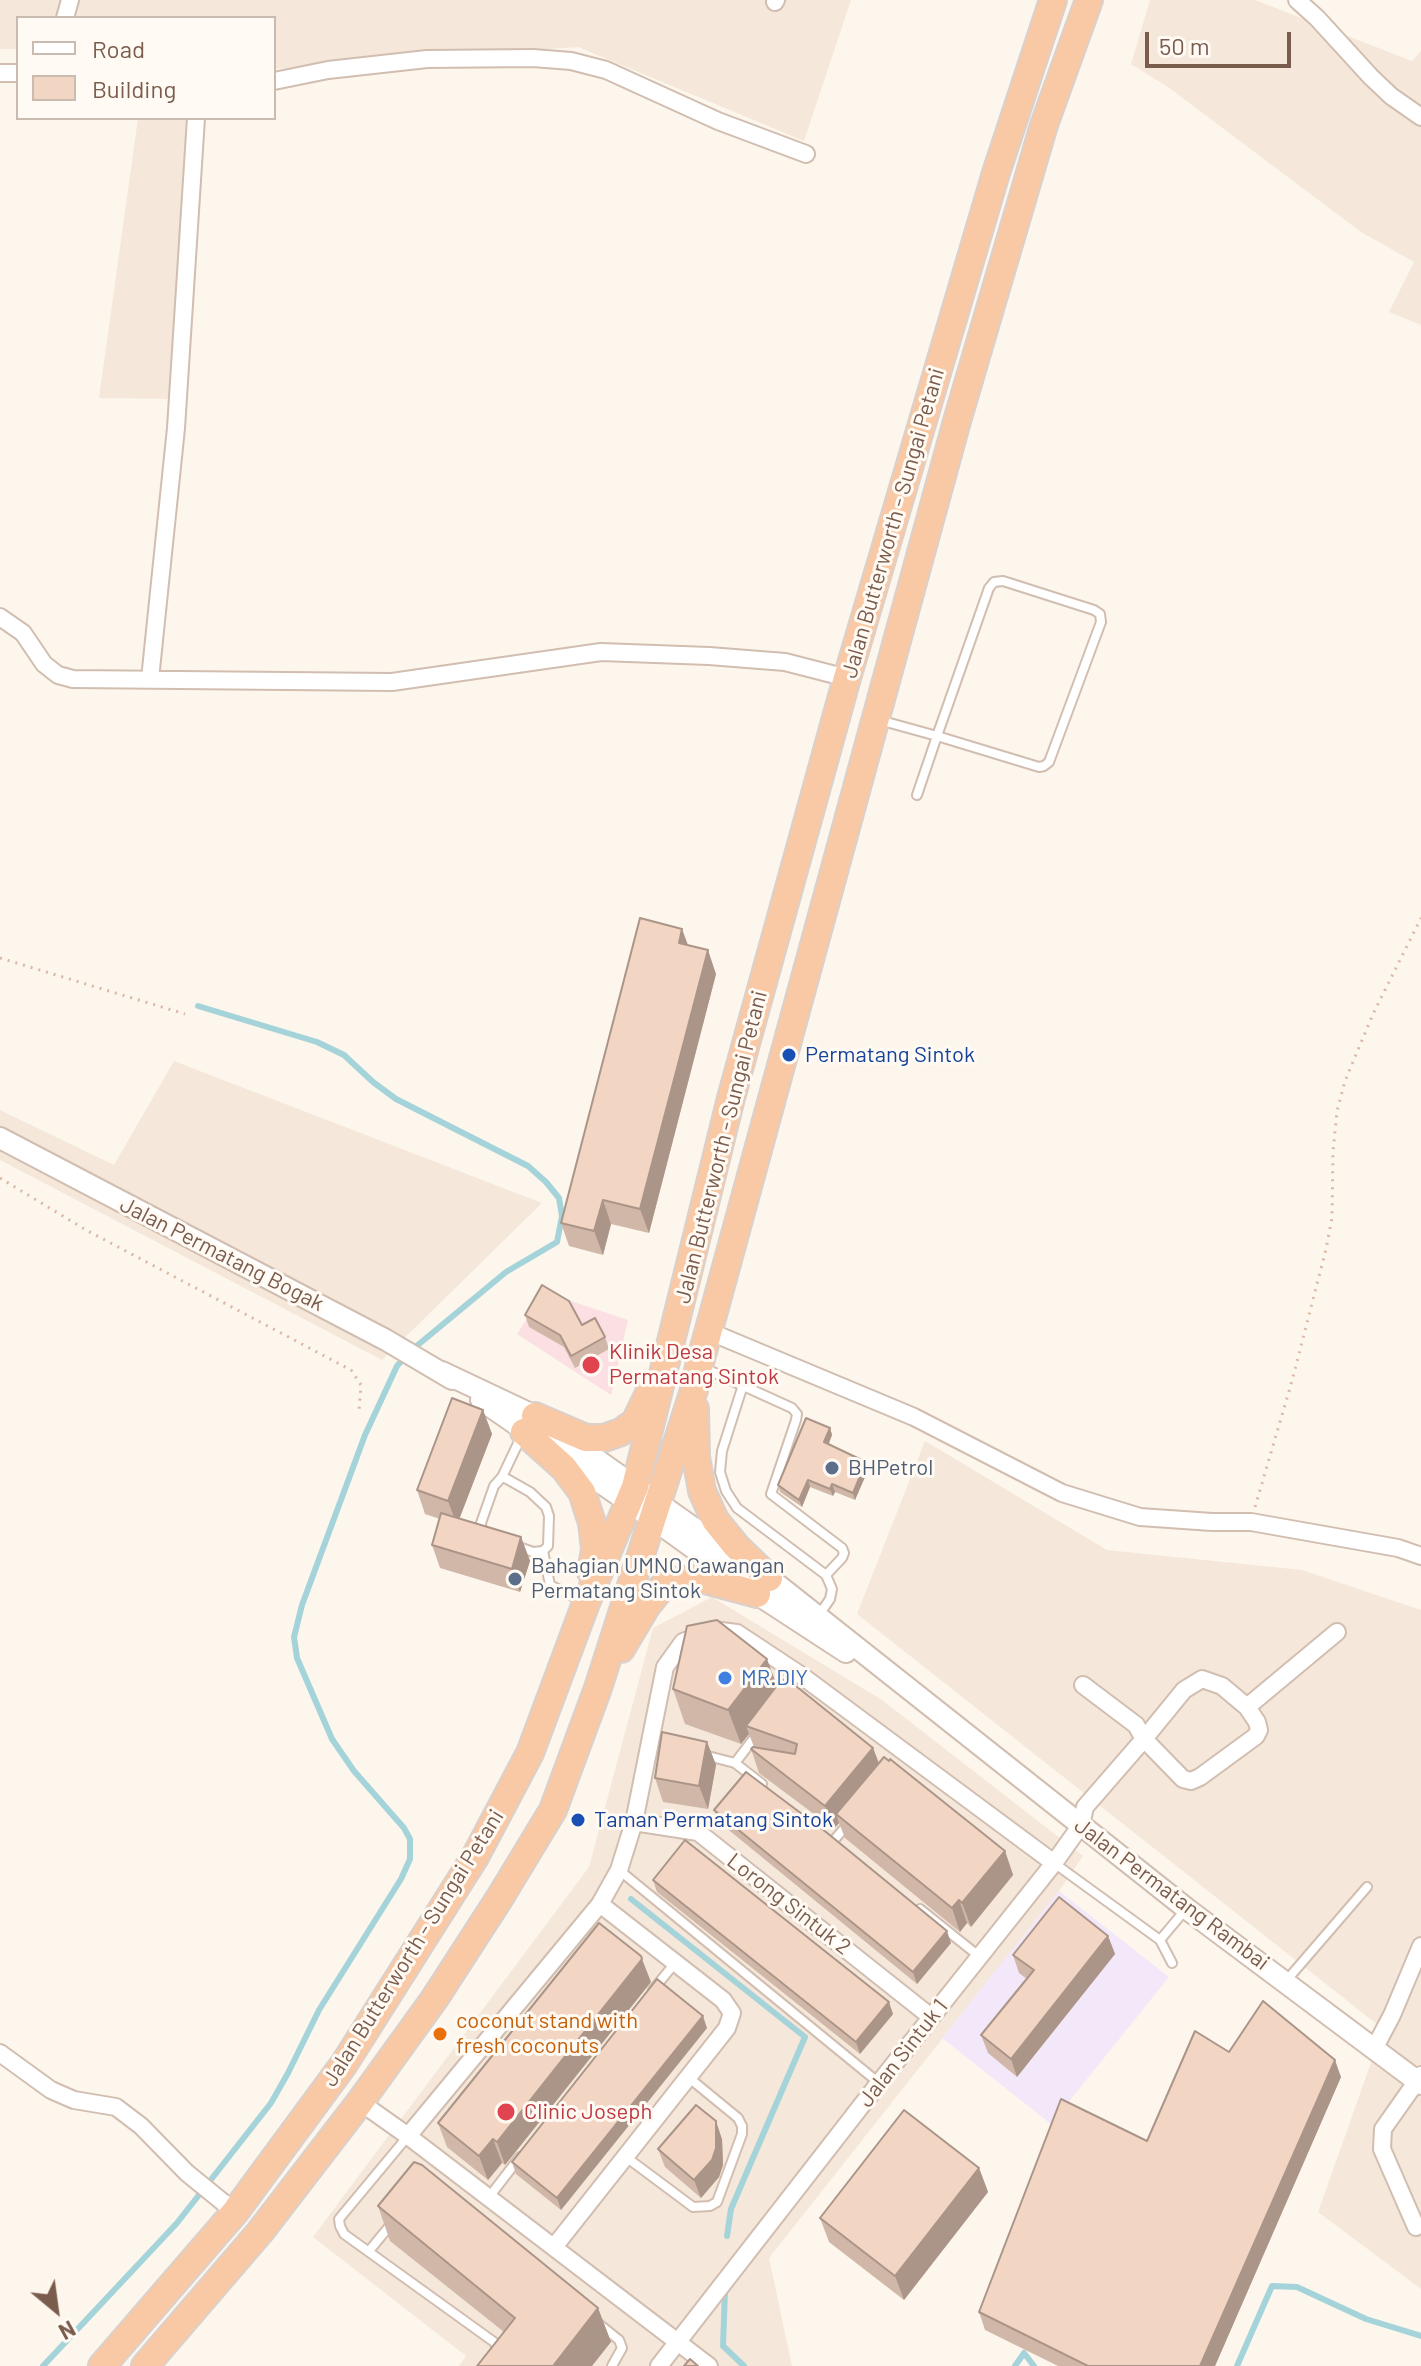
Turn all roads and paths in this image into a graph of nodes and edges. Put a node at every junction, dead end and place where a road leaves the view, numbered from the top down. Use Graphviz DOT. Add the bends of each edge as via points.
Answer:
graph roads {
  1 [pos="1053,0"];
  2 [pos="1089,0"];
  3 [pos="1297,0"];
  4 [pos="276,81"];
  5 [pos="1421,117"];
  6 [pos="196,120"];
  7 [pos="806,154"];
  8 [pos="0,617"];
  9 [pos="837,675"];
  10 [pos="150,679"];
  11 [pos="888,723"];
  12 [pos="937,736"];
  13 [pos="917,795"];
  14 [pos="1421,918"];
  15 [pos="0,958"];
  16 [pos="185,1014"];
  17 [pos="0,1138"];
  18 [pos="0,1178"];
  19 [pos="708,1331"];
  20 [pos="668,1356"];
  21 [pos="697,1378"];
  22 [pos="743,1385"];
  23 [pos="359,1412"];
  24 [pos="530,1424"];
  25 [pos="502,1477"];
  26 [pos="632,1494"];
  27 [pos="655,1511"];
  28 [pos="1251,1522"];
  29 [pos="485,1536"];
  30 [pos="509,1544"];
  31 [pos="543,1551"];
  32 [pos="1421,1556"];
  33 [pos="826,1575"];
  34 [pos="763,1586"];
  35 [pos="586,1603"];
  36 [pos="819,1616"];
  37 [pos="1337,1632"];
  38 [pos="1083,1685"];
  39 [pos="598,1688"];
  40 [pos="924,1703"];
  41 [pos="1247,1707"];
  42 [pos="764,1725"];
  43 [pos="1144,1739"];
  44 [pos="688,1751"];
  45 [pos="735,1763"];
  46 [pos="775,1794"];
  47 [pos="853,1818"];
  48 [pos="634,1822"];
  49 [pos="1081,1825"];
  50 [pos="823,1830"];
  51 [pos="835,1839"];
  52 [pos="847,1849"];
  53 [pos="1054,1863"];
  54 [pos="619,1870"];
  55 [pos="1367,1887"];
  56 [pos="907,1898"];
  57 [pos="600,1904"];
  58 [pos="1187,1909"];
  59 [pos="1160,1940"];
  60 [pos="1421,1946"];
  61 [pos="980,1957"];
  62 [pos="675,1963"];
  63 [pos="1172,1963"];
  64 [pos="1286,1981"];
  65 [pos="646,2000"];
  66 [pos="931,2017"];
  67 [pos="1374,2049"];
  68 [pos="0,2053"];
  69 [pos="688,2077"];
  70 [pos="1420,2080"];
  71 [pos="879,2083"];
  72 [pos="360,2102"];
  73 [pos="408,2136"];
  74 [pos="528,2148"];
  75 [pos="626,2157"];
  76 [pos="488,2197"];
  77 [pos="227,2206"];
  78 [pos="397,2217"];
  79 [pos="1416,2227"];
  80 [pos="554,2247"];
  81 [pos="369,2251"];
  82 [pos="595,2320"];
  83 [pos="678,2342"];
  84 [pos="102,2366"];
  85 [pos="145,2366"];
  86 [pos="490,2366"];
  87 [pos="612,2366"];
  88 [pos="659,2366"];
  89 [pos="709,2366"];
  1 -- 9 [label="highway, Jalan Butterworth - Sungai Petani"];
  2 -- 11 [label="highway, Jalan Butterworth - Sungai Petani" via="1044,125 957,421"];
  3 -- 5 [label="street" via="1391,96"];
  4 -- 7 [label="street" via="427,59 571,61 606,70"];
  6 -- 10 [label="street" via="176,428"];
  8 -- 10 [label="street" via="23,633 58,675"];
  9 -- 10 [label="street" via="785,662 601,652 392,682"];
  9 -- 20 [label="highway, Jalan Butterworth - Sungai Petani"];
  11 -- 12 [label="lane"];
  11 -- 19 [label="highway, Jalan Butterworth - Sungai Petani"];
  12 -- 12 [label="lane" via="994,582 1100,614 1044,766"];
  12 -- 13 [label="lane"];
  14 -- 28 [label="path" via="1345,1081 1337,1111 1326,1249"];
  15 -- 16 [label="path"];
  17 -- 24 [label="street, Jalan Permatang Bogak" via="397,1346"];
  18 -- 23 [label="path" via="86,1230 351,1370 361,1385"];
  19 -- 21 [label="highway, Jalan Butterworth - Sungai Petani"];
  19 -- 28 [label="street" via="914,1417 1062,1493 1140,1517"];
  20 -- 24 [label="highway" via="635,1422 621,1432 586,1438"];
  20 -- 26 [label="highway, Jalan Butterworth - Sungai Petani"];
  21 -- 22 [label="lane"];
  21 -- 27 [label="highway, Jalan Butterworth - Sungai Petani"];
  21 -- 34 [label="highway" via="696,1457 702,1491 715,1520"];
  22 -- 33 [label="lane" via="722,1451 720,1472 726,1491 737,1508"];
  22 -- 33 [label="lane" via="797,1414 771,1494 842,1548 842,1558"];
  24 -- 25 [label="lane"];
  24 -- 26 [label="street, Jalan Permatang Bogak"];
  24 -- 35 [label="highway" via="582,1492 592,1523 595,1549"];
  25 -- 29 [label="lane" via="481,1523"];
  25 -- 31 [label="lane" via="546,1507 548,1546"];
  26 -- 27 [label="street, Jalan Permatang Rambai"];
  26 -- 35 [label="highway, Jalan Butterworth - Sungai Petani"];
  27 -- 34 [label="street, Jalan Permatang Rambai" via="729,1553"];
  27 -- 39 [label="highway, Jalan Butterworth - Sungai Petani"];
  28 -- 32 [label="street"];
  30 -- 31 [label="lane"];
  31 -- 35 [label="lane" via="550,1585"];
  33 -- 36 [label="lane" via="832,1589"];
  34 -- 36 [label="street, Jalan Permatang Rambai"];
  34 -- 39 [label="highway" via="701,1579 662,1587"];
  34 -- 40 [label="street, Jalan Permatang Rambai"];
  35 -- 77 [label="highway, Jalan Butterworth - Sungai Petani" via="530,1753 475,1857 344,2064"];
  36 -- 40 [label="street, Jalan Permatang Rambai"];
  37 -- 41 [label="street"];
  38 -- 43 [label="street" via="1136,1725"];
  39 -- 72 [label="highway, Jalan Butterworth - Sungai Petani" via="553,1810 435,1998"];
  40 -- 49 [label="street, Jalan Permatang Rambai"];
  41 -- 43 [label="street, Jalan Sintuk 1" via="1222,1686 1202,1679 1184,1690"];
  41 -- 43 [label="street" via="1257,1722 1256,1736 1191,1781"];
  42 -- 45 [label="lane"];
  43 -- 49 [label="street, Jalan Sintuk 1" via="1085,1807"];
  44 -- 45 [label="lane"];
  45 -- 46 [label="lane"];
  47 -- 51 [label="lane"];
  48 -- 53 [label="street" via="655,1743 665,1667 683,1642 713,1630 737,1633 797,1682"];
  48 -- 54 [label="street"];
  48 -- 66 [label="street, Lorong Sintuk 2" via="698,1832"];
  49 -- 53 [label="street, Jalan Sintuk 1"];
  49 -- 58 [label="street, Jalan Permatang Rambai"];
  50 -- 51 [label="lane"];
  51 -- 52 [label="lane"];
  53 -- 59 [label="lane"];
  53 -- 61 [label="street, Jalan Sintuk 1"];
  54 -- 57 [label="street"];
  54 -- 71 [label="lane"];
  55 -- 64 [label="lane"];
  56 -- 61 [label="lane"];
  57 -- 62 [label="street"];
  57 -- 73 [label="street"];
  58 -- 59 [label="lane"];
  58 -- 64 [label="street, Jalan Permatang Rambai"];
  59 -- 63 [label="lane"];
  60 -- 67 [label="street"];
  61 -- 66 [label="street, Jalan Sintuk 1"];
  62 -- 65 [label="lane"];
  62 -- 69 [label="street" via="732,2013 727,2028"];
  64 -- 67 [label="street, Jalan Permatang Rambai"];
  66 -- 71 [label="street, Jalan Sintuk 1"];
  67 -- 70 [label="street, Jalan Permatang Rambai"];
  68 -- 77 [label="street" via="51,2090 116,2107"];
  69 -- 75 [label="street"];
  69 -- 75 [label="lane" via="742,2126 717,2202 693,2207"];
  70 -- 79 [label="street" via="1383,2129 1382,2149"];
  71 -- 83 [label="street, Jalan Sintuk 1"];
  72 -- 73 [label="street"];
  72 -- 85 [label="highway, Jalan Butterworth - Sungai Petani" via="260,2232"];
  73 -- 76 [label="street"];
  73 -- 81 [label="lane" via="339,2219 344,2234"];
  74 -- 76 [label="lane"];
  75 -- 80 [label="street"];
  76 -- 80 [label="street"];
  77 -- 84 [label="highway, Jalan Butterworth - Sungai Petani"];
  78 -- 81 [label="lane"];
  80 -- 83 [label="street"];
  81 -- 86 [label="lane" via="494,2342 500,2353"];
  82 -- 87 [label="lane" via="622,2348"];
  83 -- 88 [label="street, Jalan Sintuk 1"];
  83 -- 89 [label="street"];
}
